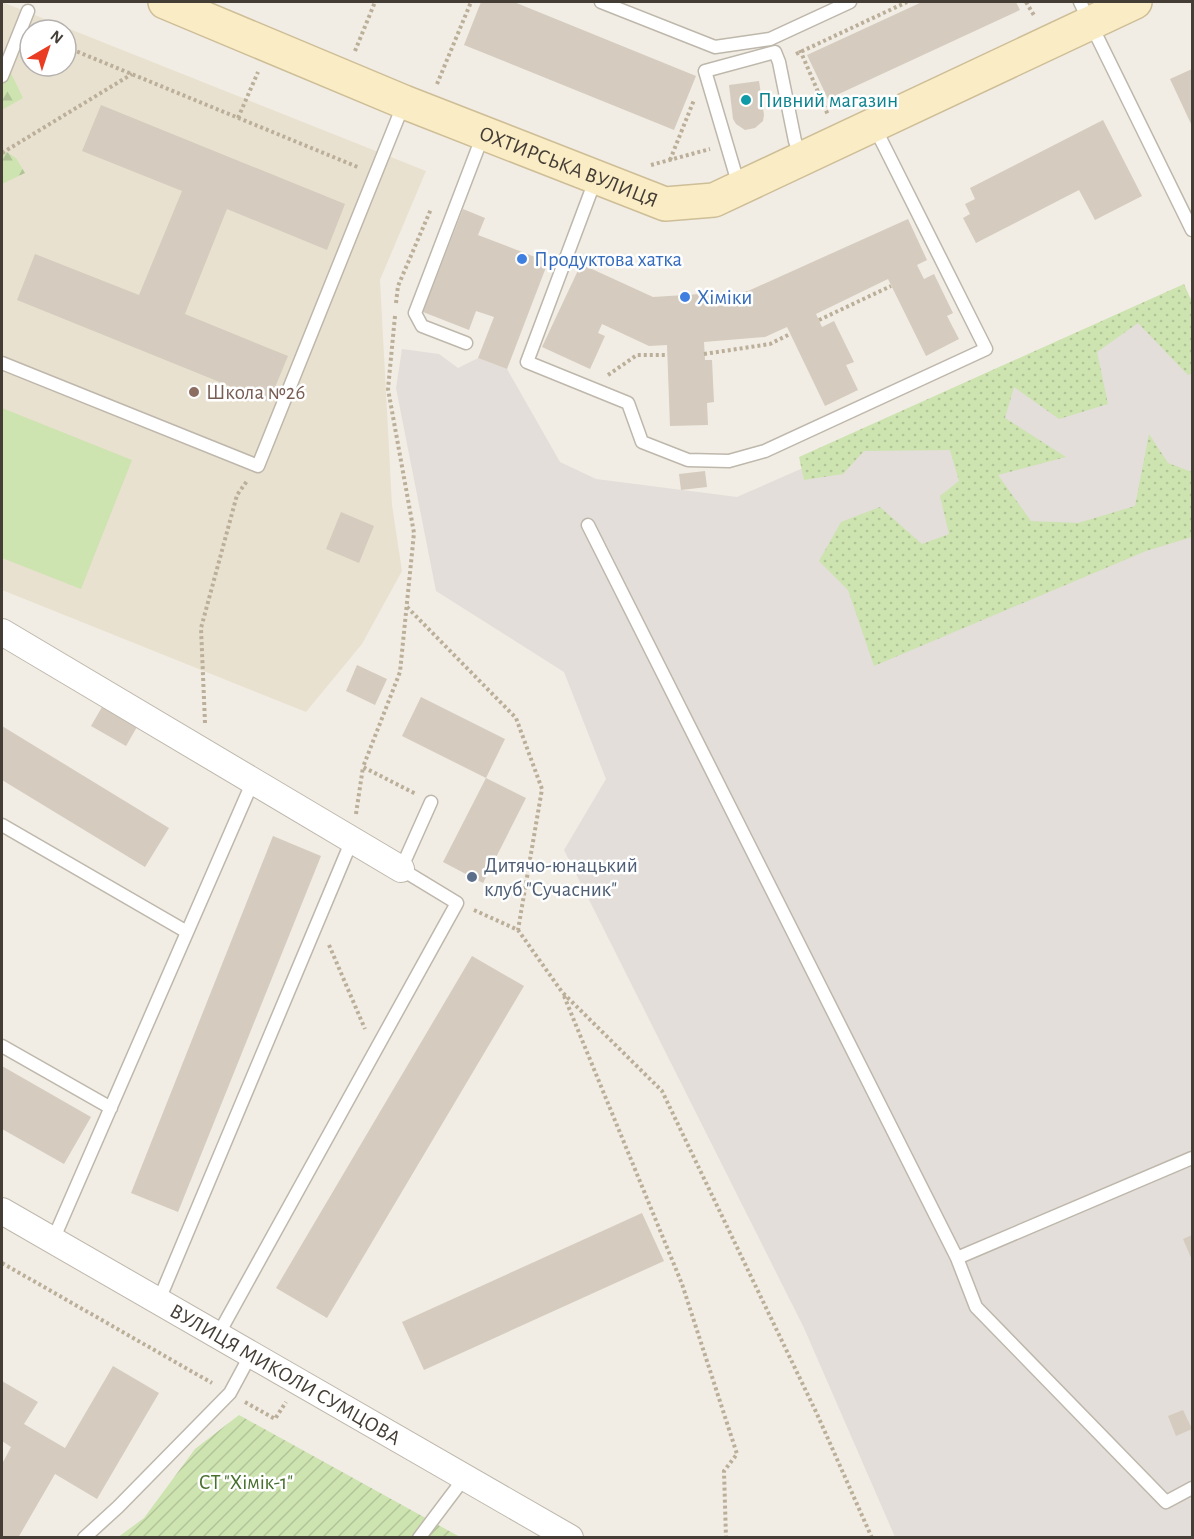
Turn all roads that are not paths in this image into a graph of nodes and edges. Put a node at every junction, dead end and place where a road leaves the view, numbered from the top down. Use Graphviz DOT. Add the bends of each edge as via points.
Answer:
graph roads {
  1 [pos="165,2"];
  2 [pos="602,2"];
  3 [pos="850,2"];
  4 [pos="1135,2"];
  5 [pos="28,11"];
  6 [pos="1085,12"];
  7 [pos="2,76"];
  8 [pos="404,102"];
  9 [pos="873,125"];
  10 [pos="484,134"];
  11 [pos="801,158"];
  12 [pos="596,177"];
  13 [pos="740,188"];
  14 [pos="1192,230"];
  15 [pos="466,343"];
  16 [pos="2,363"];
  17 [pos="588,525"];
  18 [pos="2,632"];
  19 [pos="253,781"];
  20 [pos="432,802"];
  21 [pos="2,825"];
  22 [pos="352,840"];
  23 [pos="401,869"];
  24 [pos="187,932"];
  25 [pos="2,1046"];
  26 [pos="111,1108"];
  27 [pos="1192,1158"];
  28 [pos="2,1211"];
  29 [pos="53,1240"];
  30 [pos="957,1258"];
  31 [pos="159,1300"];
  32 [pos="218,1335"];
  33 [pos="251,1354"];
  34 [pos="465,1477"];
  35 [pos="1192,1488"];
  36 [pos="84,1538"];
  37 [pos="419,1538"];
  38 [pos="570,1538"];
  1 -- 8 [label="main road, ОХТИРСЬКА ВУЛИЦЯ"];
  2 -- 3 [label="lane" via="715,46 770,39"];
  4 -- 6 [label="main road, ОХТИРСЬКА ВУЛИЦЯ"];
  5 -- 7 [label="lane"];
  6 -- 9 [label="main road, ОХТИРСЬКА ВУЛИЦЯ"];
  6 -- 14 [label="lane"];
  8 -- 10 [label="main road, ОХТИРСЬКА ВУЛИЦЯ"];
  8 -- 16 [label="lane" via="258,466"];
  9 -- 11 [label="main road, ОХТИРСЬКА ВУЛИЦЯ"];
  9 -- 12 [label="lane" via="986,349 765,451 729,461 687,460 642,442 628,403 527,362"];
  10 -- 12 [label="main road, ОХТИРСЬКА ВУЛИЦЯ"];
  10 -- 15 [label="lane" via="415,314 422,326"];
  11 -- 13 [label="main road, ОХТИРСЬКА ВУЛИЦЯ"];
  11 -- 13 [label="lane" via="775,52 705,71"];
  12 -- 13 [label="main road, ОХТИРСЬКА ВУЛИЦЯ" via="665,204 714,200"];
  17 -- 30 [label="lane"];
  18 -- 19 [label="street"];
  19 -- 22 [label="street"];
  19 -- 24 [label="lane"];
  20 -- 23 [label="lane"];
  21 -- 24 [label="lane"];
  22 -- 23 [label="street"];
  22 -- 31 [label="lane"];
  23 -- 32 [label="lane" via="457,903"];
  24 -- 26 [label="lane"];
  25 -- 26 [label="lane"];
  26 -- 29 [label="lane"];
  27 -- 30 [label="lane"];
  28 -- 29 [label="street, ВУЛИЦЯ МИКОЛИ СУМЦОВА"];
  29 -- 31 [label="street, ВУЛИЦЯ МИКОЛИ СУМЦОВА"];
  30 -- 35 [label="lane" via="976,1307 1166,1502"];
  31 -- 32 [label="street, ВУЛИЦЯ МИКОЛИ СУМЦОВА"];
  32 -- 33 [label="street, ВУЛИЦЯ МИКОЛИ СУМЦОВА"];
  33 -- 34 [label="street, ВУЛИЦЯ МИКОЛИ СУМЦОВА"];
  33 -- 36 [label="lane" via="230,1394"];
  34 -- 37 [label="lane"];
  34 -- 38 [label="street, ВУЛИЦЯ МИКОЛИ СУМЦОВА"];
}
